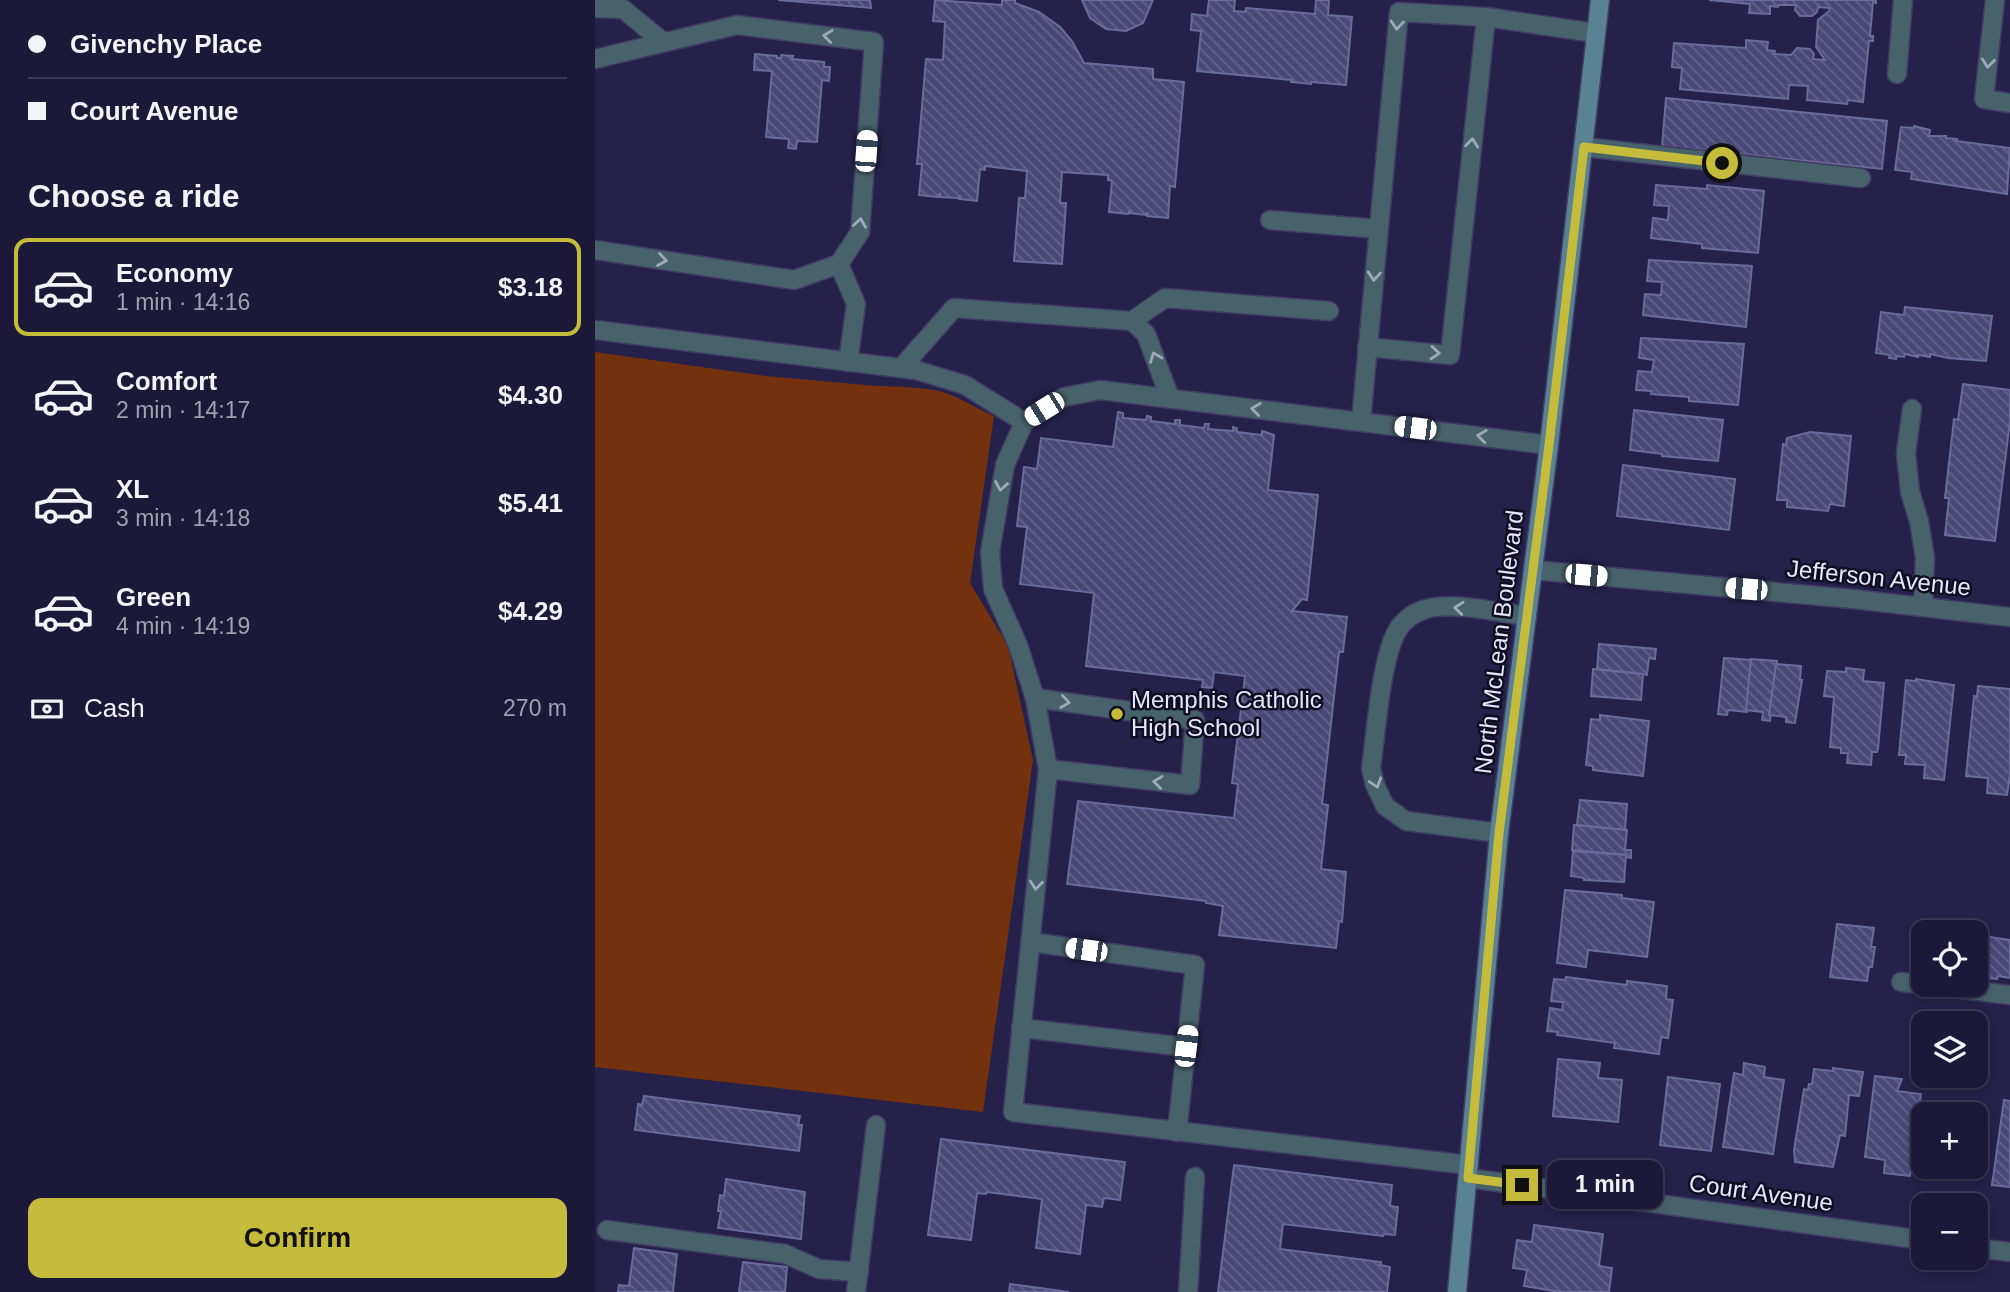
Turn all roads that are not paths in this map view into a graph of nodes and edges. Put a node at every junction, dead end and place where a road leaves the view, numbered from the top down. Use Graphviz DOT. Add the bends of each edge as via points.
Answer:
graph roads {
  1 [pos="1600,0"];
  2 [pos="1903,0"];
  3 [pos="1995,0"];
  4 [pos="595,8"];
  5 [pos="1486,17"];
  6 [pos="1595,33"];
  7 [pos="663,42"];
  8 [pos="595,59"];
  9 [pos="1897,74"];
  10 [pos="2010,103"];
  11 [pos="1584,147"];
  12 [pos="1861,178"];
  13 [pos="1270,220"];
  14 [pos="1378,229"];
  15 [pos="595,250"];
  16 [pos="839,264"];
  17 [pos="1329,311"];
  18 [pos="1132,321"];
  19 [pos="595,330"];
  20 [pos="1367,347"];
  21 [pos="848,362"];
  22 [pos="901,368"];
  23 [pos="1170,398"];
  24 [pos="1912,409"];
  25 [pos="1361,421"];
  26 [pos="1024,422"];
  27 [pos="1549,445"];
  28 [pos="1533,570"];
  29 [pos="1923,607"];
  30 [pos="1527,616"];
  31 [pos="2010,617"];
  32 [pos="1035,698"];
  33 [pos="1048,769"];
  34 [pos="1499,833"];
  35 [pos="1031,942"];
  36 [pos="1901,982"];
  37 [pos="1911,983"];
  38 [pos="1988,992"];
  39 [pos="2010,995"];
  40 [pos="1021,1028"];
  41 [pos="1186,1046"];
  42 [pos="876,1125"];
  43 [pos="1177,1132"];
  44 [pos="1469,1171"];
  45 [pos="1195,1177"];
  46 [pos="607,1230"];
  47 [pos="1911,1238"];
  48 [pos="1988,1249"];
  49 [pos="2010,1252"];
  50 [pos="859,1272"];
  51 [pos="856,1292"];
  52 [pos="1188,1292"];
  53 [pos="1457,1292"];
  1 -- 6 [label="main road, North McLean Boulevard"];
  2 -- 9 [label="street"];
  3 -- 10 [label="street, one-way" via="1984,99"];
  4 -- 7 [label="street" via="623,9"];
  5 -- 6 [label="street"];
  5 -- 14 [label="street, one-way" via="1399,12"];
  20 -- 5 [label="street, one-way" via="1450,355"];
  6 -- 11 [label="main road, North McLean Boulevard"];
  7 -- 8 [label="street"];
  16 -- 7 [label="street, one-way" via="860,232 874,42 737,24"];
  11 -- 12 [label="street"];
  11 -- 27 [label="main road, North McLean Boulevard"];
  13 -- 14 [label="street"];
  14 -- 20 [label="street, one-way"];
  15 -- 16 [label="street, one-way" via="794,280"];
  16 -- 21 [label="street" via="856,304"];
  17 -- 18 [label="street" via="1165,298"];
  18 -- 22 [label="street" via="954,308"];
  23 -- 18 [label="street, one-way" via="1146,334"];
  19 -- 21 [label="street"];
  20 -- 25 [label="street"];
  21 -- 22 [label="street"];
  22 -- 26 [label="street" via="965,385"];
  25 -- 23 [label="street, one-way"];
  23 -- 26 [label="street" via="1100,390 1064,397"];
  24 -- 29 [label="street" via="1906,453 1925,558"];
  27 -- 25 [label="street, one-way"];
  26 -- 32 [label="street, one-way" via="1005,465 990,552 993,589"];
  27 -- 28 [label="main road, North McLean Boulevard"];
  28 -- 29 [label="street, Jefferson Avenue"];
  28 -- 30 [label="main road, North McLean Boulevard"];
  29 -- 31 [label="street, Jefferson Avenue"];
  30 -- 34 [label="main road, North McLean Boulevard"];
  30 -- 34 [label="street, one-way" via="1448,607 1425,609 1408,618 1397,631 1388,656 1371,768 1385,806 1406,821"];
  32 -- 33 [label="street"];
  32 -- 33 [label="street, one-way" via="1195,720 1190,785"];
  33 -- 35 [label="street, one-way"];
  34 -- 44 [label="main road, North McLean Boulevard"];
  35 -- 40 [label="street"];
  35 -- 41 [label="street" via="1195,965"];
  36 -- 37 [label="street"];
  38 -- 39 [label="street"];
  40 -- 41 [label="street"];
  40 -- 43 [label="street, Court Avenue" via="1013,1112"];
  41 -- 43 [label="street"];
  42 -- 50 [label="street"];
  43 -- 44 [label="street, Court Avenue"];
  44 -- 47 [label="street, Court Avenue"];
  44 -- 53 [label="main road, North McLean Boulevard"];
  45 -- 52 [label="street"];
  46 -- 50 [label="street" via="785,1254 819,1269"];
  48 -- 49 [label="street"];
  50 -- 51 [label="street"];
}
